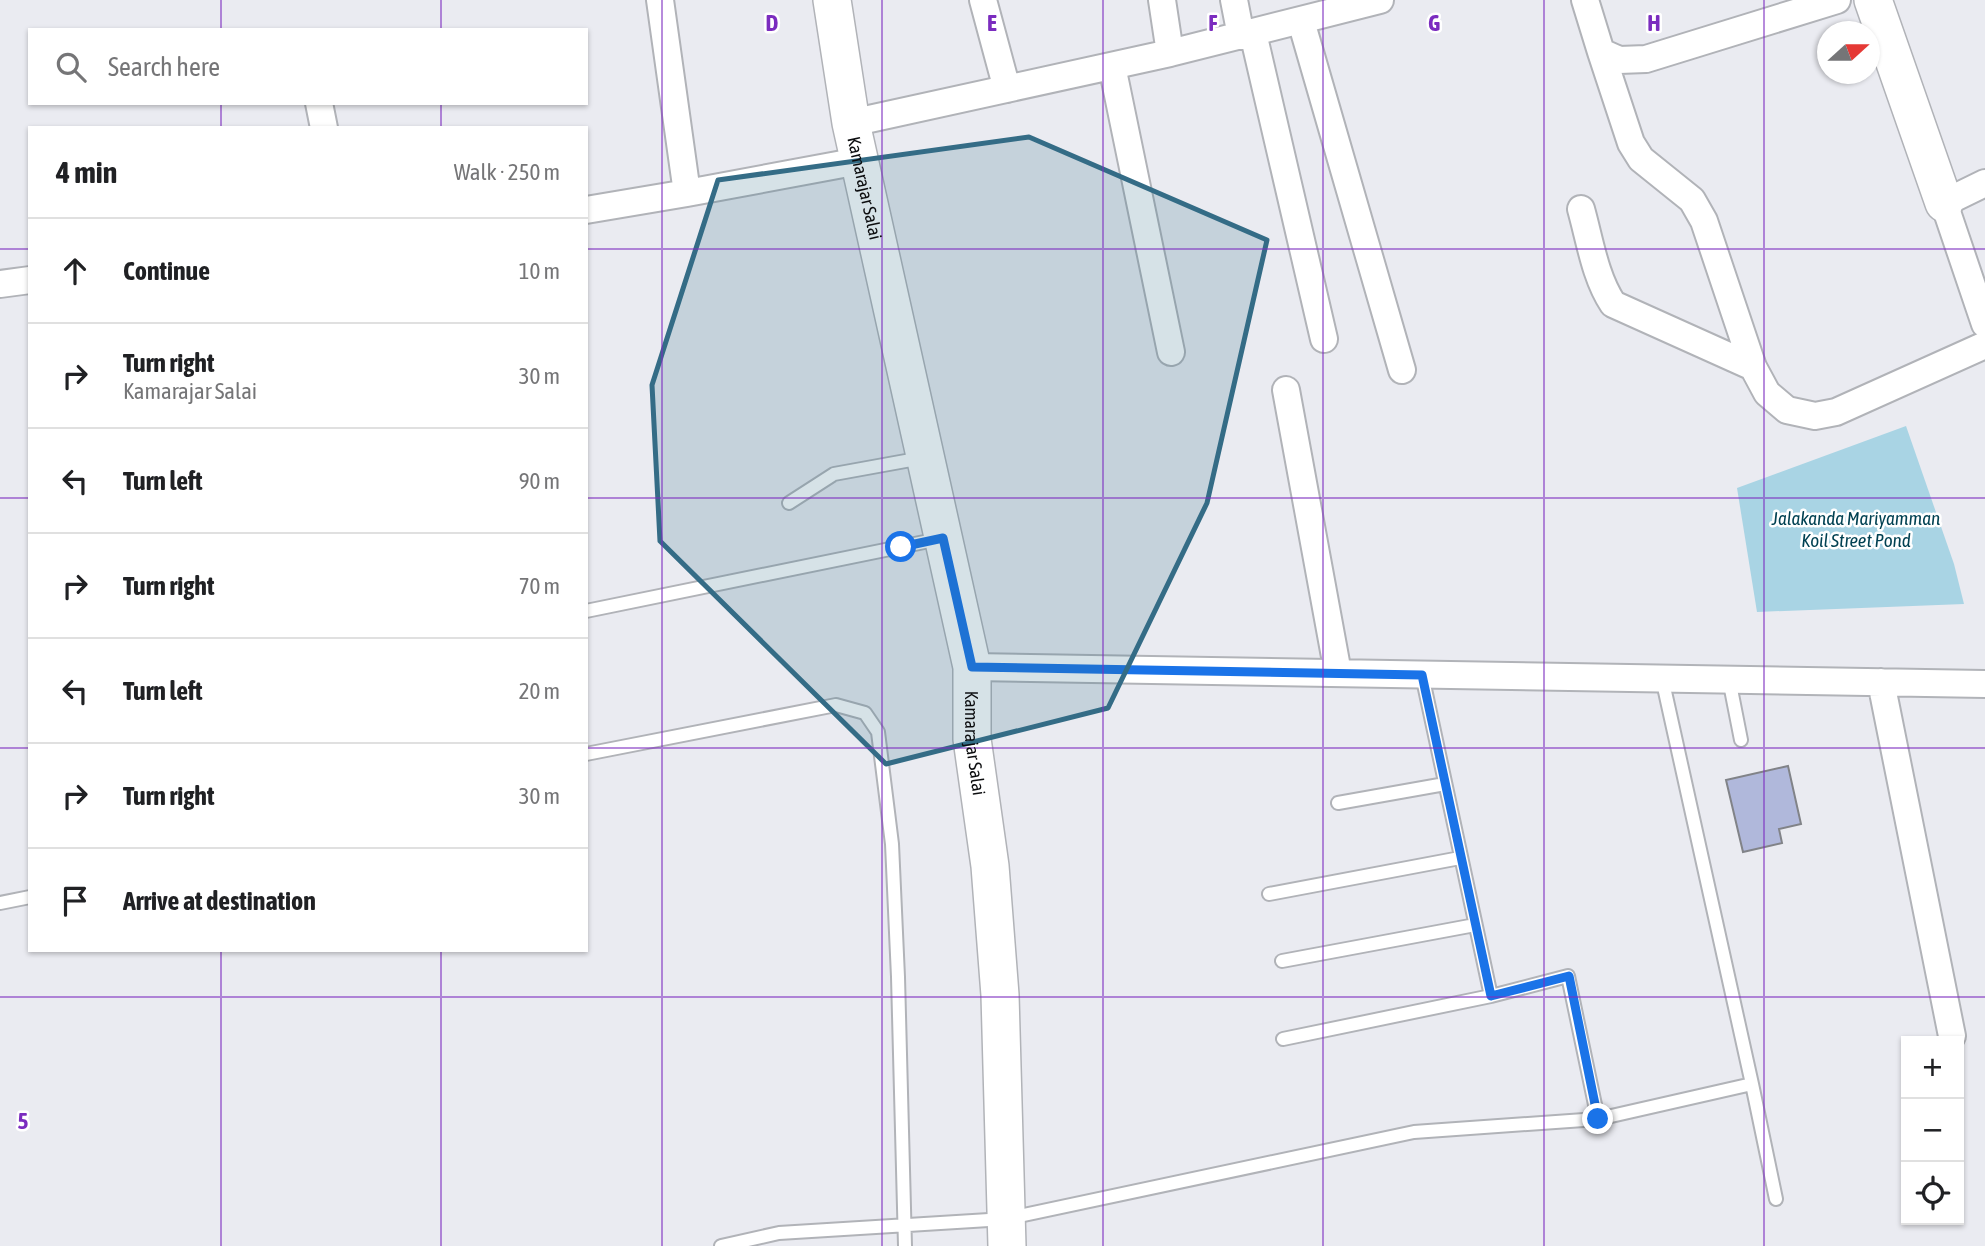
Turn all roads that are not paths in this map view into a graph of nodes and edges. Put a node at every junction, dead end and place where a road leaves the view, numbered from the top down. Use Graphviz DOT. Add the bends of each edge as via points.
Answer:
graph roads {
  1 [pos="660,0"];
  2 [pos="832,0"];
  3 [pos="983,0"];
  4 [pos="1162,0"];
  5 [pos="1234,0"];
  6 [pos="1380,0"];
  7 [pos="1585,0"];
  8 [pos="1837,0"];
  9 [pos="1873,0"];
  10 [pos="1301,21"];
  11 [pos="1247,35"];
  12 [pos="1601,52"];
  13 [pos="1170,53"];
  14 [pos="1112,66"];
  15 [pos="1006,89"];
  16 [pos="319,105"];
  17 [pos="851,123"];
  18 [pos="324,126"];
  19 [pos="859,161"];
  20 [pos="1985,183"];
  21 [pos="688,194"];
  22 [pos="1944,203"];
  23 [pos="588,209"];
  24 [pos="1581,209"];
  25 [pos="28,280"];
  26 [pos="0,285"];
  27 [pos="1985,324"];
  28 [pos="1324,339"];
  29 [pos="1985,345"];
  30 [pos="1171,352"];
  31 [pos="1753,366"];
  32 [pos="1402,370"];
  33 [pos="1286,390"];
  34 [pos="925,458"];
  35 [pos="789,503"];
  36 [pos="943,538"];
  37 [pos="588,611"];
  38 [pos="972,667"];
  39 [pos="1338,673"];
  40 [pos="1422,675"];
  41 [pos="1662,678"];
  42 [pos="1729,679"];
  43 [pos="1881,682"];
  44 [pos="1985,684"];
  45 [pos="1741,740"];
  46 [pos="588,754"];
  47 [pos="1445,784"];
  48 [pos="1338,803"];
  49 [pos="1460,858"];
  50 [pos="1269,894"];
  51 [pos="28,897"];
  52 [pos="0,903"];
  53 [pos="1475,925"];
  54 [pos="1282,961"];
  55 [pos="1491,996"];
  56 [pos="1952,1036"];
  57 [pos="1283,1038"];
  58 [pos="1752,1084"];
  59 [pos="1598,1119"];
  60 [pos="1776,1199"];
  61 [pos="904,1226"];
  62 [pos="1006,1233"];
  63 [pos="721,1246"];
  64 [pos="905,1246"];
  1 -- 21 [label="street"];
  2 -- 17 [label="main road, Kamarajar Salai"];
  3 -- 15 [label="street"];
  4 -- 13 [label="street"];
  5 -- 11 [label="street"];
  6 -- 10 [label="street"];
  7 -- 12 [label="street"];
  8 -- 12 [label="street" via="1646,59 1619,60"];
  9 -- 22 [label="main road"];
  10 -- 11 [label="street"];
  10 -- 32 [label="street"];
  11 -- 13 [label="street"];
  11 -- 28 [label="street"];
  12 -- 31 [label="street" via="1631,143 1641,159 1692,200 1704,221"];
  13 -- 14 [label="street"];
  14 -- 15 [label="street"];
  14 -- 30 [label="street"];
  15 -- 17 [label="street"];
  16 -- 18 [label="street"];
  17 -- 19 [label="main road, Kamarajar Salai"];
  19 -- 21 [label="street"];
  19 -- 34 [label="main road, Kamarajar Salai"];
  20 -- 22 [label="street"];
  21 -- 23 [label="street"];
  22 -- 27 [label="street"];
  24 -- 31 [label="street" via="1602,284 1614,304"];
  25 -- 26 [label="street"];
  29 -- 31 [label="street" via="1836,412 1815,416 1787,410 1767,393"];
  33 -- 39 [label="street"];
  34 -- 35 [label="lane" via="834,474"];
  34 -- 36 [label="main road, Kamarajar Salai"];
  36 -- 37 [label="lane"];
  36 -- 38 [label="main road, Kamarajar Salai"];
  38 -- 39 [label="street"];
  38 -- 62 [label="main road, Kamarajar Salai" via="972,738 990,866 1000,995"];
  39 -- 40 [label="street"];
  40 -- 41 [label="street"];
  40 -- 47 [label="lane"];
  41 -- 42 [label="street"];
  41 -- 58 [label="lane"];
  42 -- 43 [label="street"];
  42 -- 45 [label="lane"];
  43 -- 44 [label="street"];
  43 -- 56 [label="street"];
  46 -- 61 [label="lane" via="836,705 865,713 878,732 892,858"];
  47 -- 48 [label="lane"];
  47 -- 49 [label="lane"];
  49 -- 50 [label="lane"];
  49 -- 53 [label="lane"];
  51 -- 52 [label="lane"];
  53 -- 54 [label="lane"];
  53 -- 55 [label="lane"];
  55 -- 57 [label="lane"];
  55 -- 59 [label="lane" via="1569,976"];
  58 -- 59 [label="lane"];
  58 -- 60 [label="lane"];
  59 -- 62 [label="lane" via="1414,1132"];
  61 -- 62 [label="lane"];
  61 -- 63 [label="lane" via="779,1233"];
  61 -- 64 [label="lane"];
}
